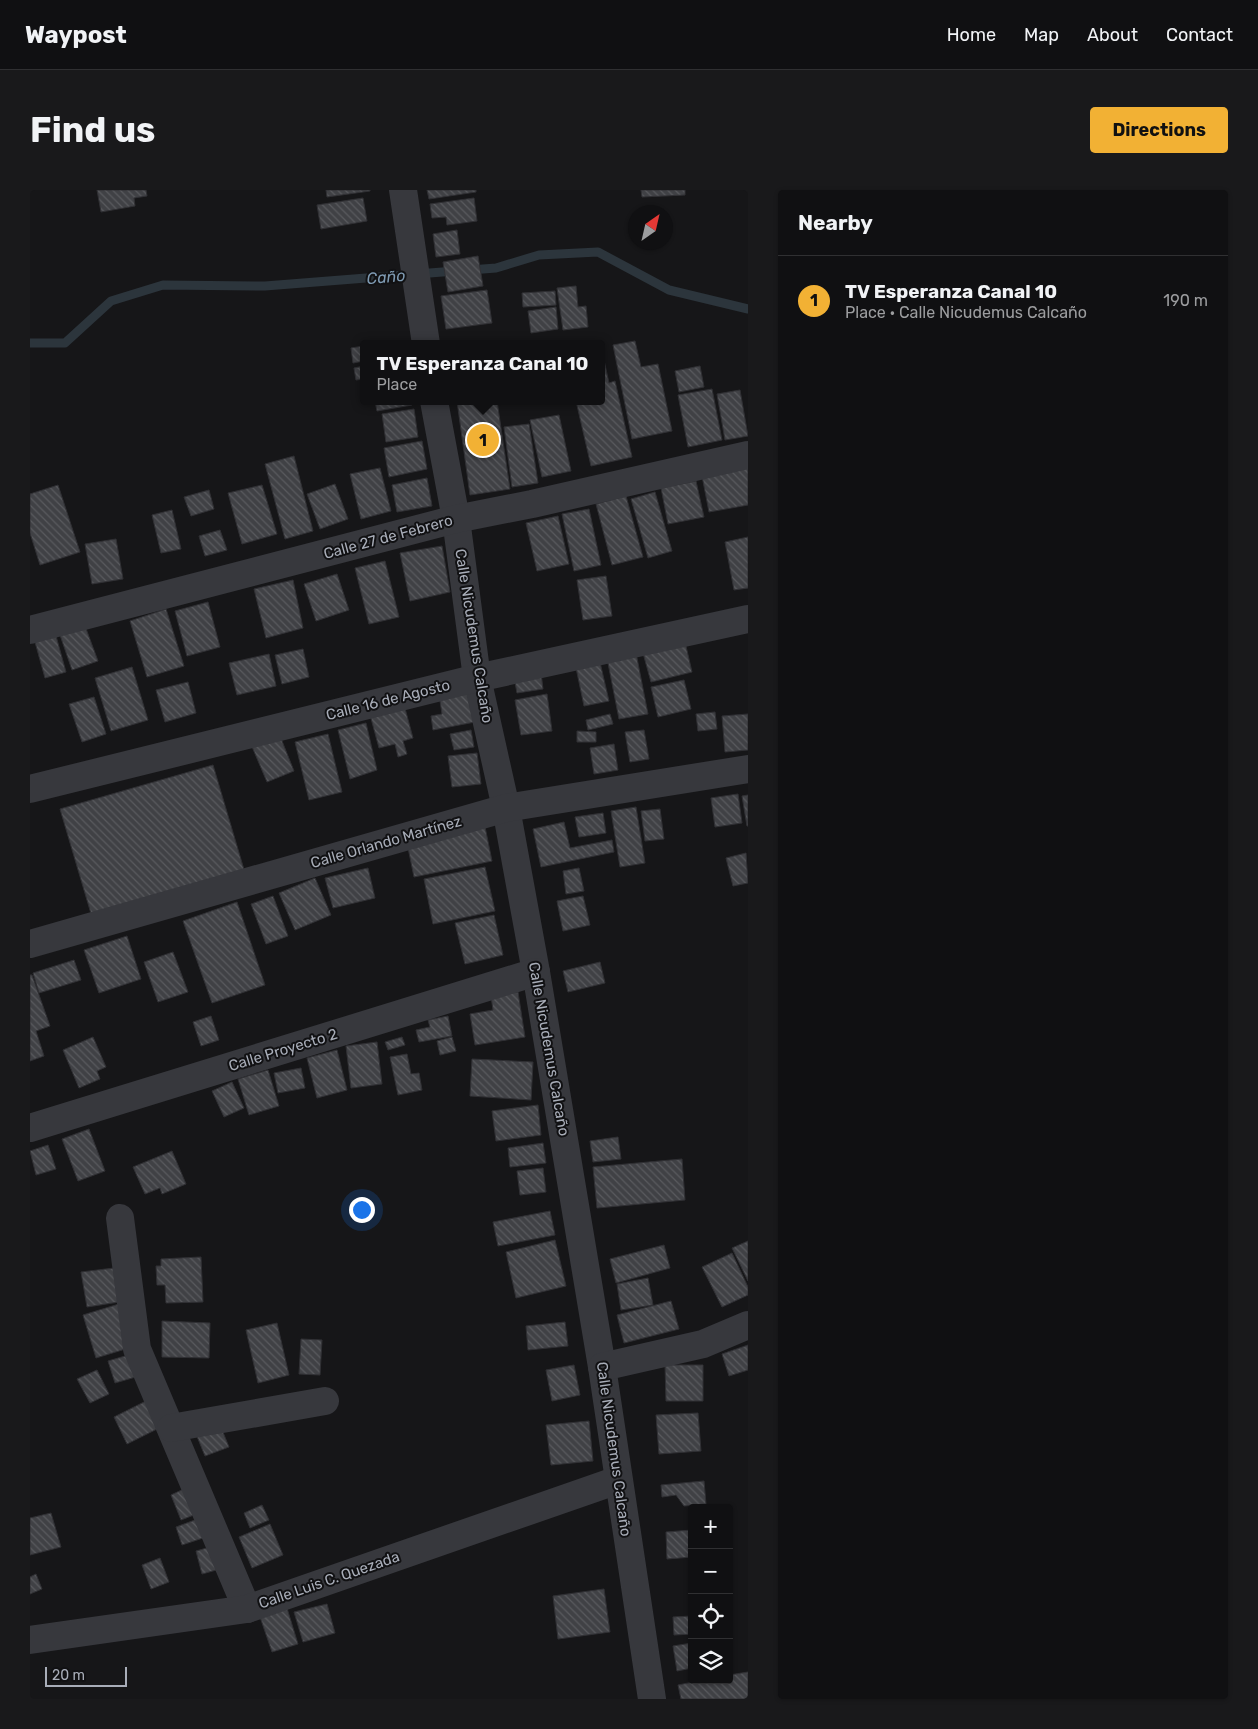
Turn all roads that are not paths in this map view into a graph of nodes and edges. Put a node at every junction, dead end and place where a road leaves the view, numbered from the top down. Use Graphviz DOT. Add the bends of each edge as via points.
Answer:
graph roads {
  1 [pos="403,190"];
  2 [pos="425,340"];
  3 [pos="435,405"];
  4 [pos="748,455"];
  5 [pos="456,519"];
  6 [pos="748,620"];
  7 [pos="30,630"];
  8 [pos="477,678"];
  9 [pos="748,769"];
  10 [pos="30,789"];
  11 [pos="506,808"];
  12 [pos="30,944"];
  13 [pos="536,972"];
  14 [pos="30,1128"];
  15 [pos="120,1218"];
  16 [pos="748,1324"];
  17 [pos="602,1367"];
  18 [pos="325,1401"];
  19 [pos="171,1428"];
  20 [pos="618,1480"];
  21 [pos="246,1609"];
  22 [pos="30,1640"];
  23 [pos="652,1699"];
  1 -- 2 [label="street"];
  3 -- 5 [label="street, Calle Nicudemus Calcaño"];
  4 -- 5 [label="street, Calle 27 de Febrero"];
  5 -- 7 [label="street, Calle 27 de Febrero"];
  5 -- 8 [label="street, Calle Nicudemus Calcaño"];
  6 -- 8 [label="street, Calle 16 de Agosto"];
  8 -- 10 [label="street, Calle 16 de Agosto"];
  8 -- 11 [label="street, Calle Nicudemus Calcaño"];
  9 -- 11 [label="street, Calle Orlando Martínez"];
  11 -- 12 [label="street, Calle Orlando Martínez"];
  11 -- 13 [label="street, Calle Nicudemus Calcaño"];
  13 -- 14 [label="street, Calle Proyecto 2"];
  13 -- 17 [label="street, Calle Nicudemus Calcaño"];
  15 -- 19 [label="street" via="137,1348"];
  16 -- 17 [label="street" via="703,1344"];
  17 -- 20 [label="street, Calle Nicudemus Calcaño"];
  18 -- 19 [label="street"];
  19 -- 21 [label="street"];
  20 -- 21 [label="street, Calle Luis C. Quezada"];
  20 -- 23 [label="street, Calle Nicudemus Calcaño"];
  21 -- 22 [label="street, Calle Luis C. Quezada"];
}
